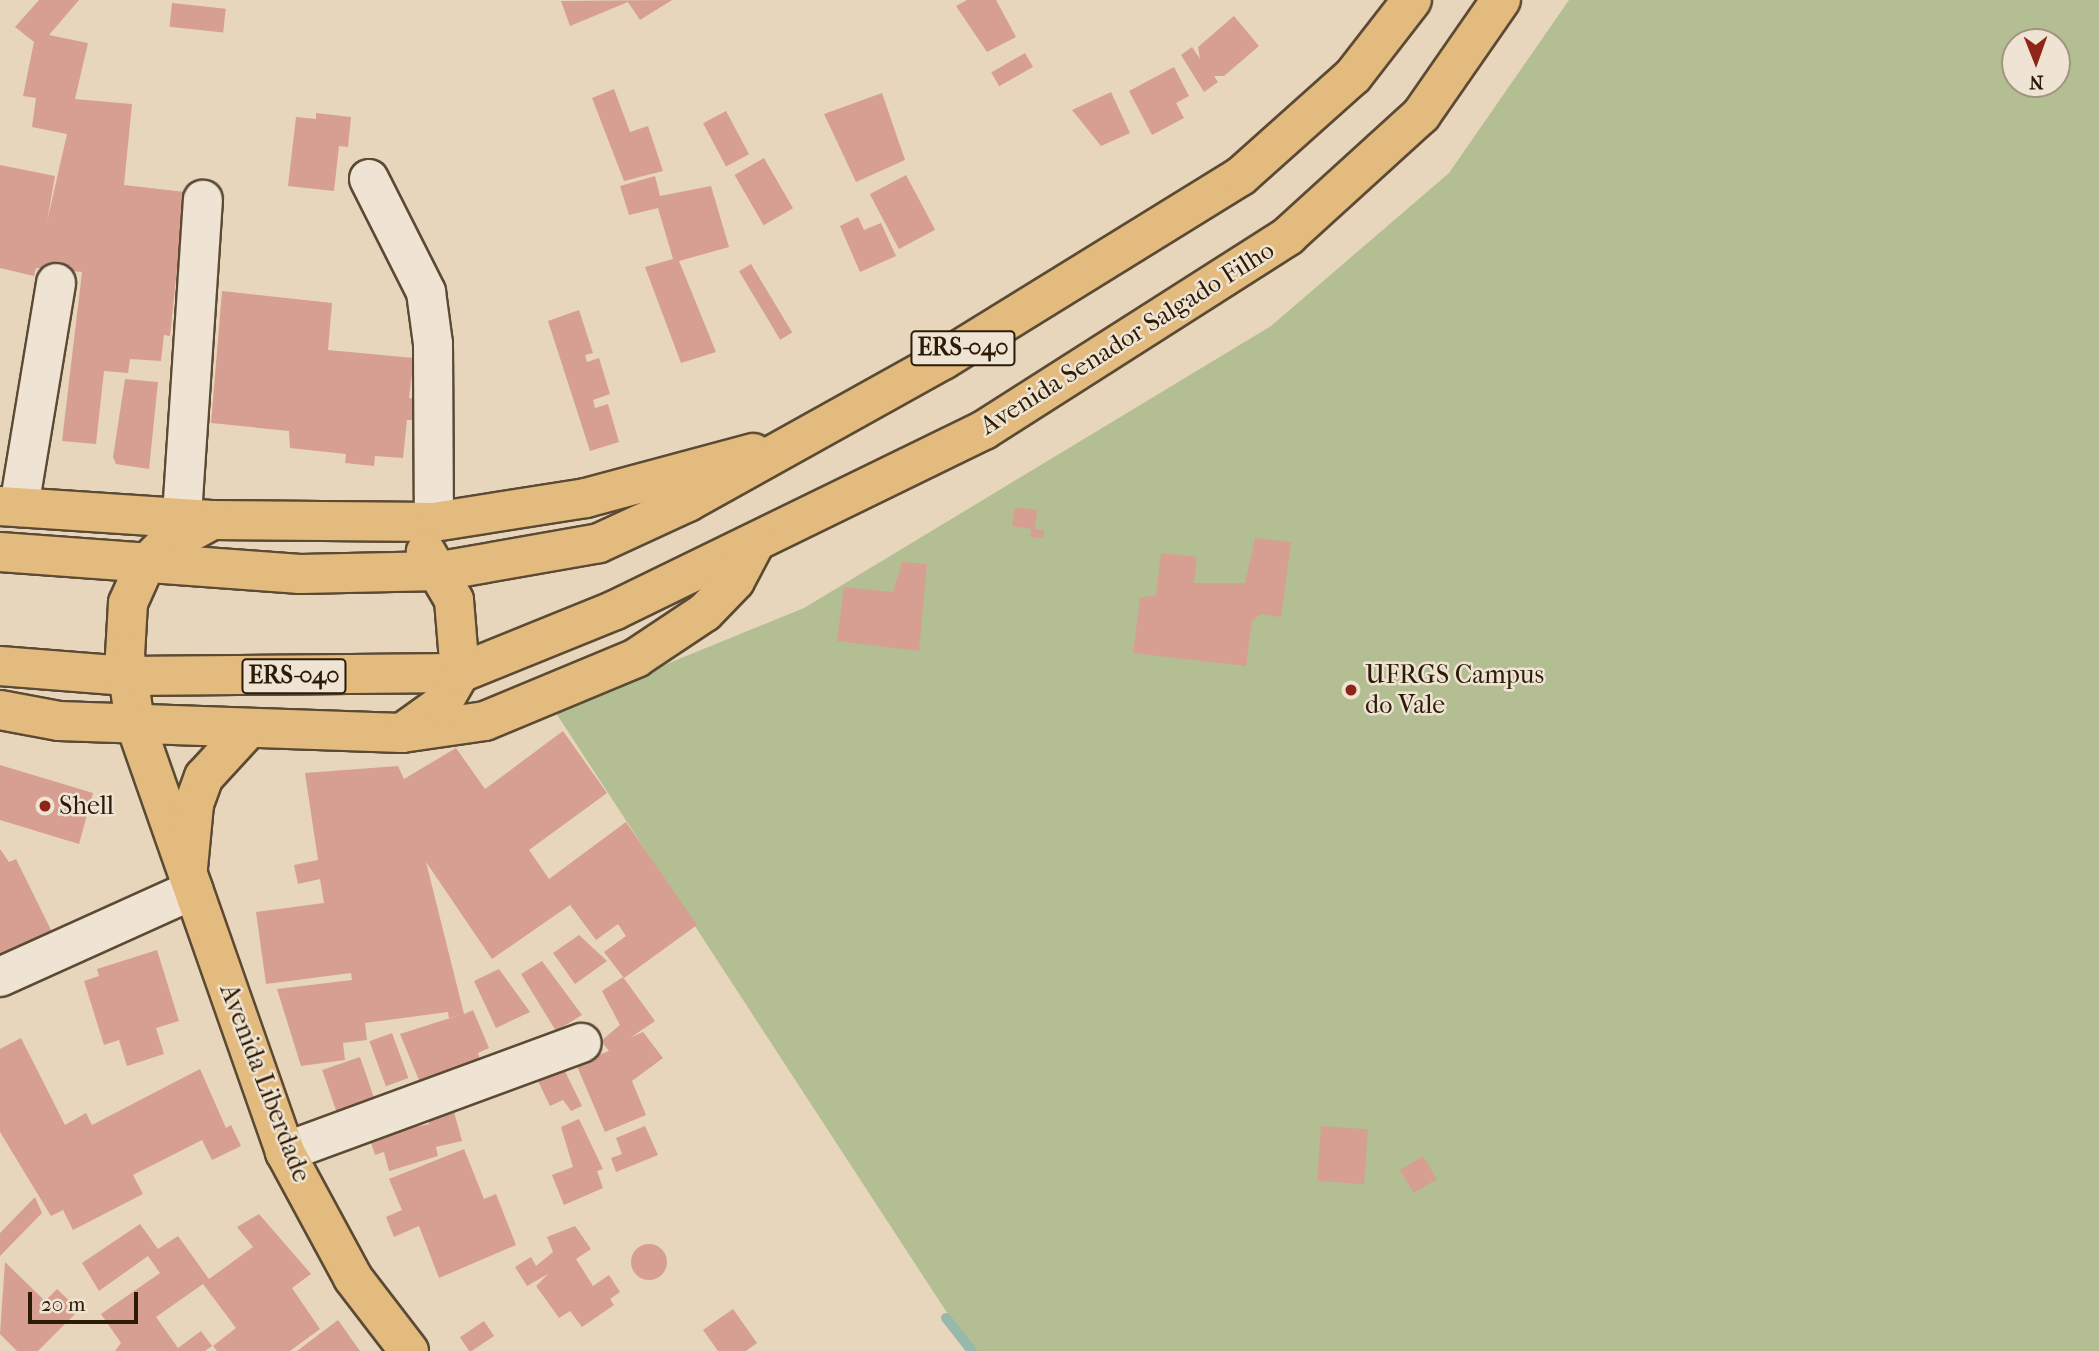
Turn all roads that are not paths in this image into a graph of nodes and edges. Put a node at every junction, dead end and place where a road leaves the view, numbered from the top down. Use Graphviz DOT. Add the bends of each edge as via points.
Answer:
graph roads {
  1 [pos="1412,0"];
  2 [pos="1501,0"];
  3 [pos="369,179"];
  4 [pos="203,200"];
  5 [pos="56,283"];
  6 [pos="782,447"];
  7 [pos="10,506"];
  8 [pos="197,517"];
  9 [pos="434,522"];
  10 [pos="380,524"];
  11 [pos="755,542"];
  12 [pos="0,552"];
  13 [pos="145,565"];
  14 [pos="441,571"];
  15 [pos="0,666"];
  16 [pos="460,673"];
  17 [pos="127,676"];
  18 [pos="0,710"];
  19 [pos="135,723"];
  20 [pos="248,729"];
  21 [pos="402,733"];
  22 [pos="190,882"];
  23 [pos="0,977"];
  24 [pos="582,1043"];
  25 [pos="285,1152"];
  26 [pos="409,1351"];
  1 -- 6 [label="main road, ERS-040" via="1353,76 1241,176 977,340"];
  2 -- 11 [label="main road, Avenida Senador Salgado Filho / ERS-040" via="1421,115 1288,236 984,430"];
  3 -- 9 [label="street" via="426,292 433,344"];
  4 -- 8 [label="street"];
  5 -- 7 [label="street"];
  6 -- 9 [label="main road" via="682,467 586,498"];
  6 -- 14 [label="main road, ERS-040" via="688,502 599,543"];
  7 -- 8 [label="main road"];
  8 -- 10 [label="main road"];
  8 -- 13 [label="main road"];
  9 -- 10 [label="main road"];
  10 -- 14 [label="main road" via="427,553"];
  11 -- 16 [label="main road, Avenida Senador Salgado Filho / ERS-040" via="556,636"];
  11 -- 21 [label="main road" via="735,581 705,612 636,658 485,721"];
  12 -- 13 [label="main road, ERS-040"];
  13 -- 14 [label="main road, ERS-040" via="300,574"];
  13 -- 17 [label="main road" via="128,603"];
  14 -- 16 [label="main road" via="461,625"];
  15 -- 17 [label="main road, Avenida Senador Salgado Filho / ERS-040"];
  16 -- 17 [label="main road, Avenida Senador Salgado Filho / ERS-040"];
  16 -- 21 [label="main road" via="442,704"];
  17 -- 19 [label="main road"];
  18 -- 19 [label="main road"];
  19 -- 20 [label="main road"];
  19 -- 22 [label="main road, Avenida Liberdade"];
  20 -- 21 [label="main road"];
  20 -- 22 [label="main road, Avenida Liberdade" via="204,777 194,804"];
  22 -- 23 [label="street"];
  22 -- 25 [label="main road, Avenida Liberdade"];
  24 -- 25 [label="street"];
  25 -- 26 [label="main road, Avenida Liberdade" via="353,1278"];
}
